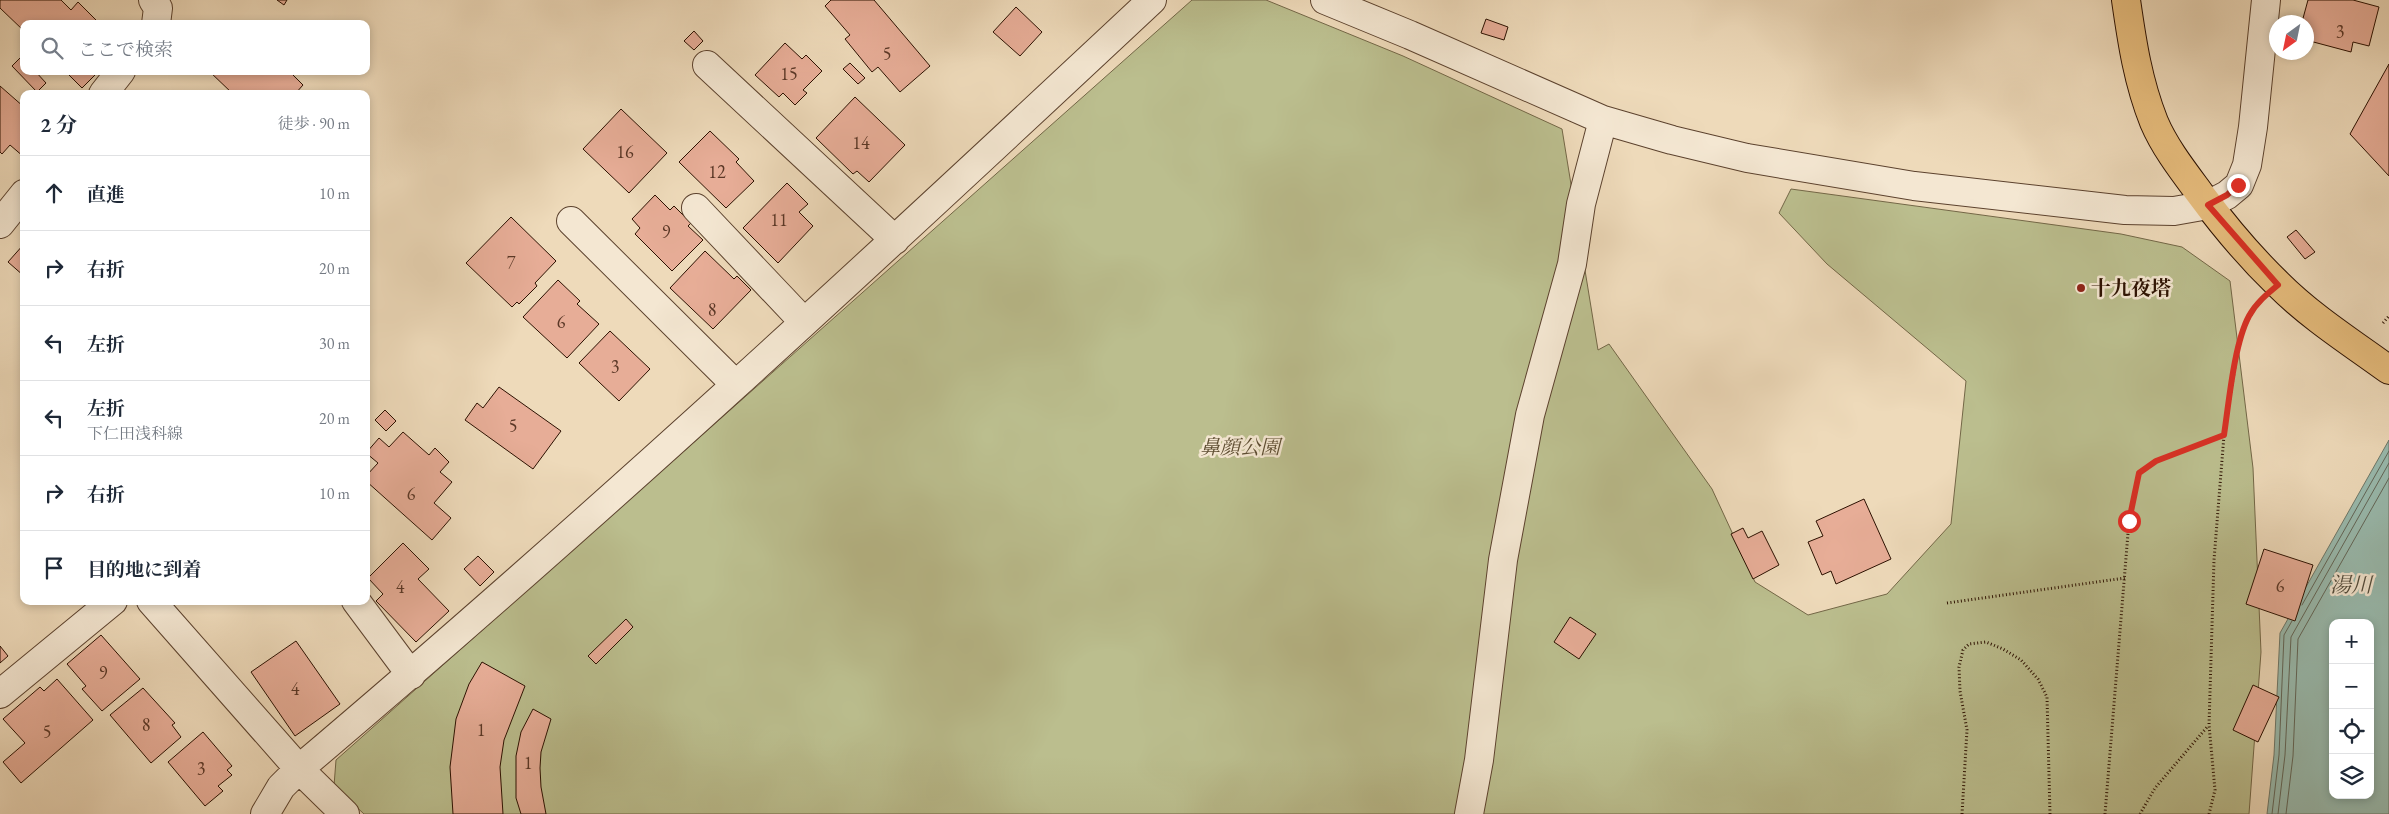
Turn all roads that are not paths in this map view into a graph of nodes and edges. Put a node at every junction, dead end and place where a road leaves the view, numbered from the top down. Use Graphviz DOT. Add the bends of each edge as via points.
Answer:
graph roads {
  1 [pos="153,0"];
  2 [pos="1152,0"];
  3 [pos="1325,0"];
  4 [pos="2126,0"];
  5 [pos="2266,0"];
  6 [pos="156,20"];
  7 [pos="707,65"];
  8 [pos="118,75"];
  9 [pos="106,90"];
  10 [pos="1603,120"];
  11 [pos="20,199"];
  12 [pos="2208,205"];
  13 [pos="696,208"];
  14 [pos="571,221"];
  15 [pos="0,224"];
  16 [pos="895,240"];
  17 [pos="803,321"];
  18 [pos="2389,370"];
  19 [pos="735,384"];
  20 [pos="108,605"];
  21 [pos="155,605"];
  22 [pos="359,605"];
  23 [pos="411,675"];
  24 [pos="0,694"];
  25 [pos="299,769"];
  26 [pos="265,814"];
  27 [pos="344,814"];
  28 [pos="1469,814"];
  1 -- 6 [label="street" via="158,8"];
  2 -- 16 [label="street"];
  3 -- 10 [label="street"];
  4 -- 12 [label="main road" via="2132,47 2155,123 2169,150"];
  5 -- 12 [label="street" via="2247,164 2238,185"];
  7 -- 16 [label="street"];
  8 -- 9 [label="street"];
  10 -- 12 [label="street" via="1747,158 1914,186 2125,210 2174,211"];
  10 -- 28 [label="street" via="1581,204 1572,264 1530,415 1503,560 1479,760"];
  11 -- 15 [label="street"];
  12 -- 18 [label="main road" via="2278,285 2314,316"];
  13 -- 17 [label="street"];
  14 -- 19 [label="street"];
  16 -- 17 [label="street"];
  17 -- 19 [label="street"];
  19 -- 23 [label="street"];
  20 -- 24 [label="street"];
  21 -- 25 [label="street"];
  22 -- 23 [label="street"];
  23 -- 25 [label="street"];
  25 -- 26 [label="street" via="281,787"];
  25 -- 27 [label="street"];
}
